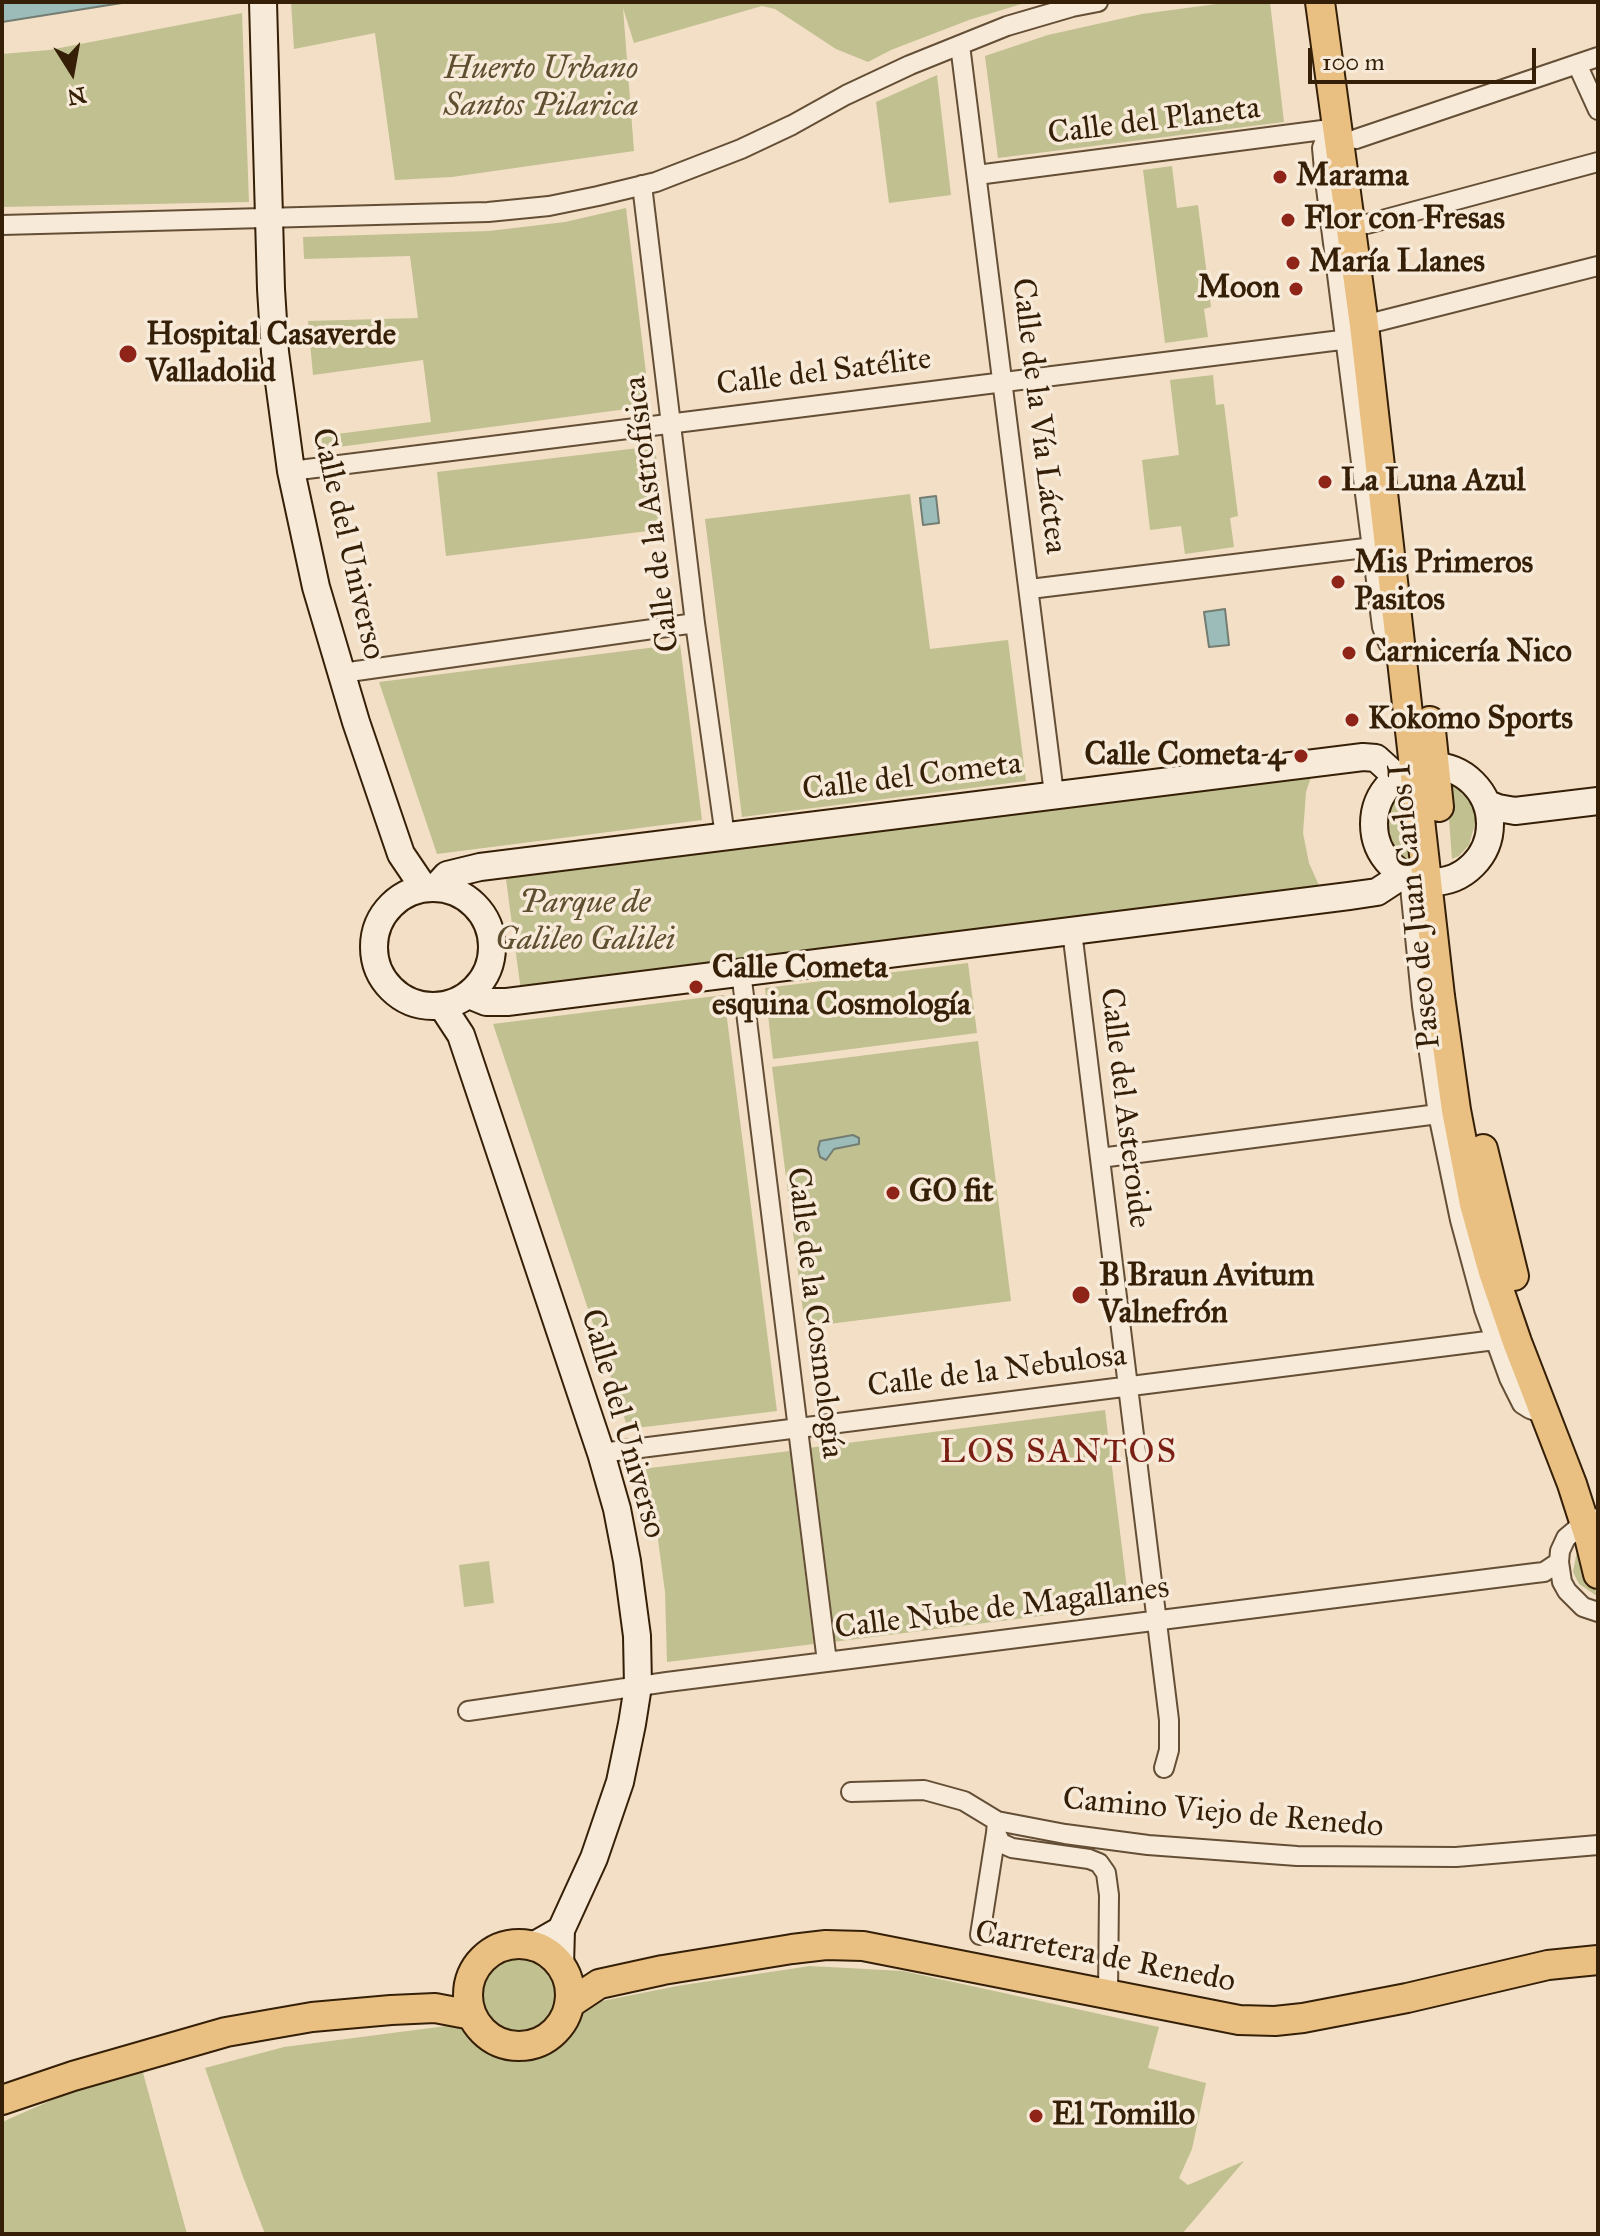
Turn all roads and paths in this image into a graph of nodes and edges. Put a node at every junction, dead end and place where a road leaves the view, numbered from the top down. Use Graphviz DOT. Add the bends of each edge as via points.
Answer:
graph roads {
  1 [pos="263,2"];
  2 [pos="1098,2"];
  3 [pos="1320,2"];
  4 [pos="1336,2"];
  5 [pos="960,45"];
  6 [pos="1598,57"];
  7 [pos="1577,64"];
  8 [pos="1598,110"];
  9 [pos="1347,133"];
  10 [pos="1598,162"];
  11 [pos="977,175"];
  12 [pos="642,185"];
  13 [pos="267,218"];
  14 [pos="1367,224"];
  15 [pos="2,225"];
  16 [pos="1598,266"];
  17 [pos="1364,331"];
  18 [pos="1003,380"];
  19 [pos="673,423"];
  20 [pos="291,471"];
  21 [pos="1373,547"];
  22 [pos="1030,589"];
  23 [pos="695,623"];
  24 [pos="1403,656"];
  25 [pos="342,673"];
  26 [pos="1416,770"];
  27 [pos="1054,794"];
  28 [pos="1598,801"];
  29 [pos="1489,816"];
  30 [pos="725,836"];
  31 [pos="401,854"];
  32 [pos="1421,879"];
  33 [pos="430,888"];
  34 [pos="399,898"];
  35 [pos="1072,931"];
  36 [pos="741,972"];
  37 [pos="457,1000"];
  38 [pos="1438,1114"];
  39 [pos="1100,1158"];
  40 [pos="1495,1340"];
  41 [pos="1128,1386"];
  42 [pos="1546,1415"];
  43 [pos="798,1428"];
  44 [pos="601,1453"];
  45 [pos="1594,1514"];
  46 [pos="1552,1567"];
  47 [pos="1598,1574"];
  48 [pos="1598,1612"];
  49 [pos="1157,1619"];
  50 [pos="827,1662"];
  51 [pos="638,1686"];
  52 [pos="468,1711"];
  53 [pos="1164,1768"];
  54 [pos="851,1792"];
  55 [pos="996,1827"];
  56 [pos="1598,1845"];
  57 [pos="561,1930"];
  58 [pos="980,1935"];
  59 [pos="533,1946"];
  60 [pos="1598,1960"];
  61 [pos="563,1970"];
  62 [pos="599,1984"];
  63 [pos="1108,1994"];
  64 [pos="470,2003"];
  65 [pos="569,2004"];
  66 [pos="2,2100"];
  1 -- 13 [label="street, Calle del Universo"];
  2 -- 5 [label="street" via="1007,26"];
  3 -- 9 [label="main road, Paseo de Juan Carlos I"];
  4 -- 9 [label="main road, Paseo de Juan Carlos I"];
  5 -- 11 [label="street, Calle de la Vía Láctea"];
  5 -- 12 [label="street" via="741,149"];
  6 -- 7 [label="street, Calle del Planeta"];
  7 -- 8 [label="street"];
  7 -- 9 [label="street, Calle del Planeta"];
  9 -- 11 [label="street, Calle del Planeta"];
  9 -- 14 [label="main road, Paseo de Juan Carlos I"];
  9 -- 17 [label="main road, Paseo de Juan Carlos I"];
  10 -- 14 [label="street"];
  11 -- 18 [label="street, Calle de la Vía Láctea"];
  12 -- 13 [label="street" via="549,206 488,212"];
  12 -- 19 [label="street, Calle de la Astrofísica"];
  13 -- 15 [label="street"];
  13 -- 20 [label="street, Calle del Universo" via="275,352"];
  14 -- 17 [label="main road, Paseo de Juan Carlos I"];
  16 -- 17 [label="street, Calle del Satélite"];
  17 -- 18 [label="street, Calle del Satélite"];
  17 -- 21 [label="street"];
  17 -- 24 [label="main road, Paseo de Juan Carlos I"];
  17 -- 26 [label="main road, Paseo de Juan Carlos I"];
  18 -- 19 [label="street, Calle del Satélite"];
  18 -- 22 [label="street, Calle de la Vía Láctea"];
  19 -- 20 [label="street, Calle del Satélite"];
  19 -- 23 [label="street, Calle de la Astrofísica"];
  20 -- 25 [label="street, Calle del Universo" via="316,587"];
  21 -- 22 [label="street"];
  21 -- 24 [label="street" via="1382,627 1388,643"];
  22 -- 27 [label="street, Calle de la Vía Láctea"];
  23 -- 25 [label="street"];
  23 -- 30 [label="street, Calle de la Astrofísica"];
  24 -- 26 [label="main road, Paseo de Juan Carlos I"];
  25 -- 31 [label="street, Calle del Universo"];
  26 -- 27 [label="street, Calle del Cometa" via="1363,757"];
  26 -- 29 [label="street, Calle del Cometa" via="1466,776"];
  26 -- 32 [label="main road, Paseo de Juan Carlos I"];
  26 -- 32 [label="street" via="1380,797 1373,822 1377,844 1390,865"];
  27 -- 30 [label="street, Calle del Cometa"];
  28 -- 29 [label="street" via="1515,811 1500,819"];
  29 -- 32 [label="street" via="1487,844 1471,867"];
  30 -- 33 [label="street, Calle del Cometa" via="463,870"];
  31 -- 33 [label="street, Calle del Universo"];
  31 -- 34 [label="street, Calle del Universo"];
  32 -- 35 [label="street" via="1377,892"];
  32 -- 38 [label="street, Paseo de Juan Carlos I" via="1422,1006"];
  32 -- 42 [label="main road, Paseo de Juan Carlos I" via="1474,1204"];
  32 -- 45 [label="main road, Paseo de Juan Carlos I" via="1512,1269"];
  33 -- 34 [label="street"];
  33 -- 37 [label="street" via="451,890 477,906 491,934 493,949 484,978"];
  34 -- 37 [label="street" via="374,937 384,981 408,1002 425,1006"];
  35 -- 36 [label="street"];
  35 -- 39 [label="street, Calle del Asteroide"];
  36 -- 37 [label="street" via="507,1002"];
  36 -- 43 [label="street, Calle de la Cosmología"];
  37 -- 44 [label="street, Calle del Universo" via="461,1035"];
  38 -- 39 [label="street"];
  38 -- 40 [label="street, Paseo de Juan Carlos I" via="1460,1220"];
  39 -- 41 [label="street, Calle del Asteroide"];
  40 -- 41 [label="street, Calle de la Nebulosa"];
  40 -- 42 [label="street, Paseo de Juan Carlos I" via="1522,1404"];
  41 -- 43 [label="street, Calle de la Nebulosa"];
  41 -- 49 [label="street, Calle del Asteroide"];
  42 -- 45 [label="main road, Paseo de Juan Carlos I"];
  43 -- 44 [label="street, Calle de la Nebulosa"];
  43 -- 50 [label="street, Calle de la Cosmología"];
  44 -- 51 [label="street, Calle del Universo" via="627,1561"];
  45 -- 46 [label="street" via="1566,1538"];
  45 -- 47 [label="main road, Paseo de Juan Carlos I"];
  46 -- 48 [label="street" via="1573,1599"];
  46 -- 49 [label="street, Calle Nube de Magallanes"];
  49 -- 50 [label="street, Calle Nube de Magallanes"];
  49 -- 53 [label="street, Calle del Asteroide" via="1169,1720"];
  50 -- 51 [label="street, Calle Nube de Magallanes"];
  51 -- 52 [label="street, Calle Nube de Magallanes"];
  51 -- 57 [label="street, Calle del Universo" via="620,1782"];
  54 -- 55 [label="street, Camino Viejo de Renedo" via="924,1790 964,1801"];
  55 -- 56 [label="street, Camino Viejo de Renedo" via="1297,1856 1456,1857"];
  55 -- 58 [label="street"];
  55 -- 63 [label="street" via="1001,1843 1012,1848 1089,1859 1106,1873"];
  57 -- 59 [label="street"];
  57 -- 61 [label="street, Calle del Universo"];
  59 -- 61 [label="main road"];
  59 -- 64 [label="main road" via="508,1946 485,1957 471,1978"];
  60 -- 63 [label="main road, Carretera de Renedo" via="1548,1965 1275,2021 1239,2020"];
  61 -- 62 [label="main road, Carretera de Renedo"];
  61 -- 65 [label="main road"];
  62 -- 63 [label="main road, Carretera de Renedo" via="837,1945"];
  62 -- 65 [label="main road, Carretera de Renedo"];
  64 -- 65 [label="main road" via="488,2036 525,2046 558,2028"];
  64 -- 66 [label="main road" via="312,2017 226,2032"];
}
